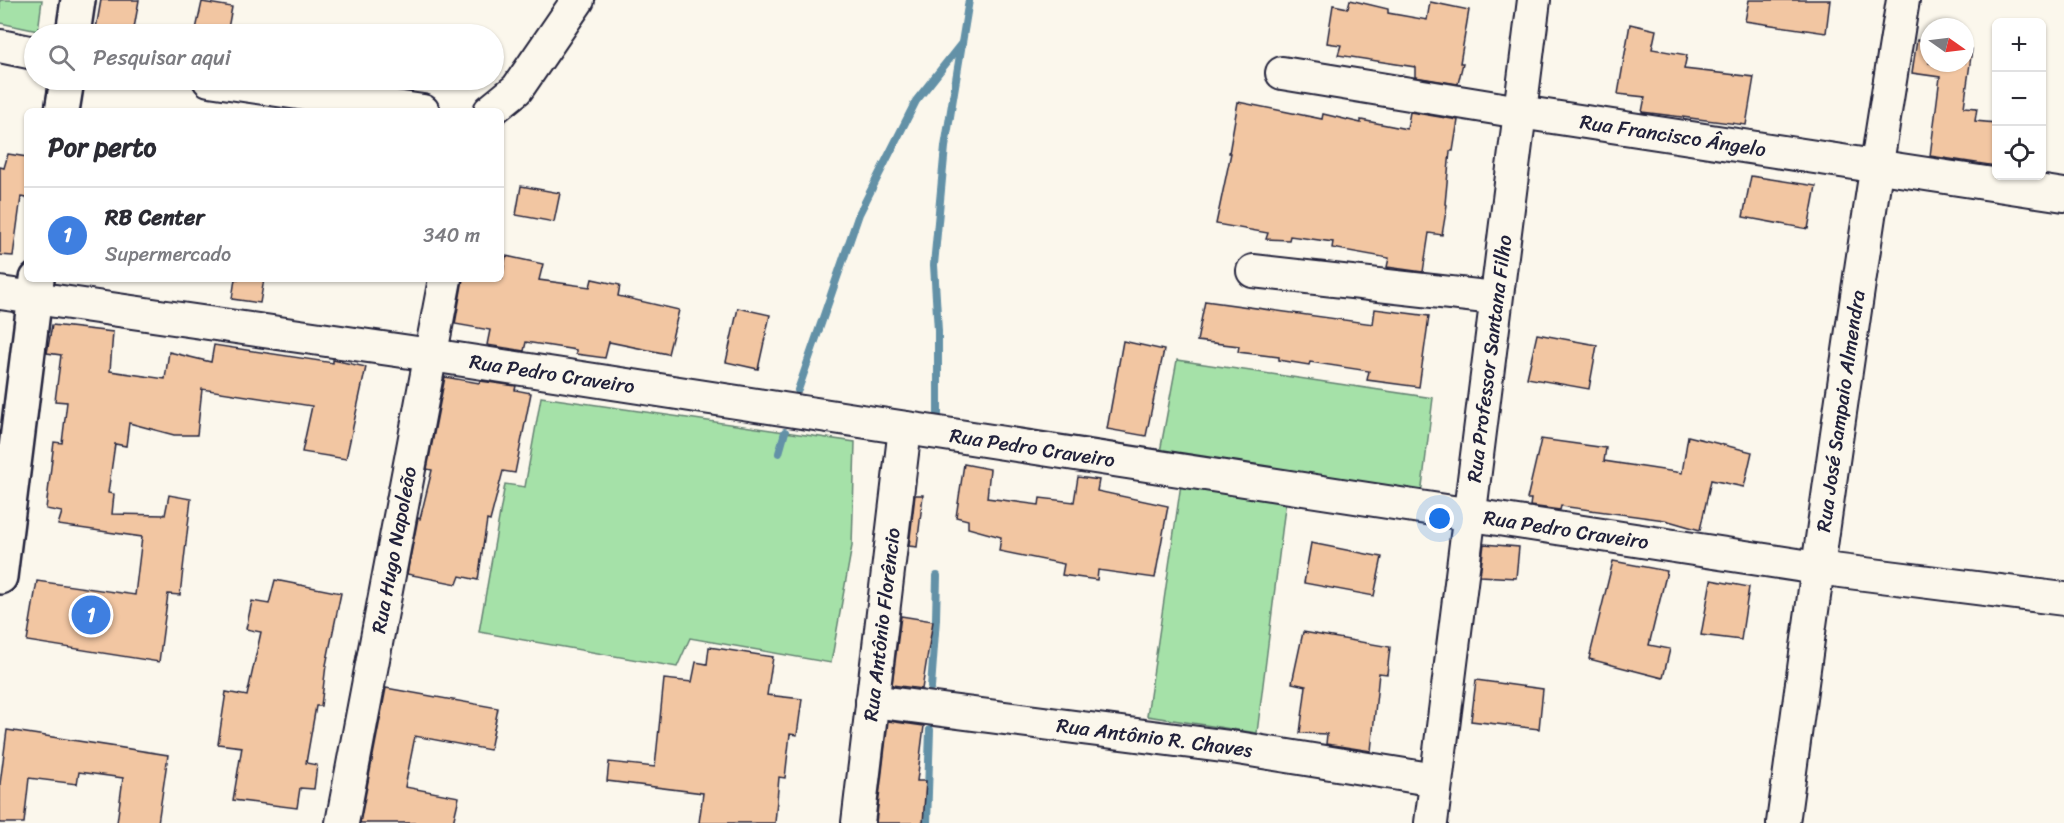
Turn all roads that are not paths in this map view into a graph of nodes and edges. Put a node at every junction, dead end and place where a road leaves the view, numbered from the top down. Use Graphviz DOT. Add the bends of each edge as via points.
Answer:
graph roads {
  1 [pos="78,0"];
  2 [pos="579,0"];
  3 [pos="1534,0"];
  4 [pos="1903,0"];
  5 [pos="74,24"];
  6 [pos="0,46"];
  7 [pos="24,50"];
  8 [pos="1282,73"];
  9 [pos="65,90"];
  10 [pos="278,90"];
  11 [pos="62,108"];
  12 [pos="402,108"];
  13 [pos="494,108"];
  14 [pos="1520,112"];
  15 [pos="1876,165"];
  16 [pos="2064,195"];
  17 [pos="1253,271"];
  18 [pos="444,282"];
  19 [pos="36,288"];
  20 [pos="0,293"];
  21 [pos="1495,298"];
  22 [pos="431,355"];
  23 [pos="905,428"];
  24 [pos="1468,516"];
  25 [pos="1817,568"];
  26 [pos="0,577"];
  27 [pos="2064,599"];
  28 [pos="872,701"];
  29 [pos="1436,780"];
  30 [pos="342,823"];
  31 [pos="858,823"];
  32 [pos="1431,823"];
  33 [pos="1783,823"];
  1 -- 5 [label="main road"];
  2 -- 13 [label="street" via="517,90"];
  3 -- 14 [label="street, Rua Professor Santana Filho"];
  4 -- 15 [label="street, Rua José Sampaio Almendra"];
  6 -- 7 [label="street"];
  8 -- 14 [label="street, Rua Francisco Ângelo"];
  9 -- 11 [label="main road"];
  10 -- 12 [label="street"];
  14 -- 15 [label="street, Rua Francisco Ângelo"];
  14 -- 21 [label="street, Rua Professor Santana Filho"];
  15 -- 16 [label="street, Rua Francisco Ângelo"];
  15 -- 25 [label="street, Rua José Sampaio Almendra"];
  17 -- 21 [label="street"];
  18 -- 22 [label="street, Rua Hugo Napoleão"];
  19 -- 20 [label="street, Rua Pedro Craveiro"];
  19 -- 22 [label="street, Rua Pedro Craveiro"];
  19 -- 26 [label="main road"];
  21 -- 24 [label="street, Rua Professor Santana Filho"];
  22 -- 23 [label="street, Rua Pedro Craveiro"];
  22 -- 30 [label="street, Rua Hugo Napoleão"];
  23 -- 24 [label="street, Rua Pedro Craveiro"];
  23 -- 28 [label="street, Rua Antônio Florêncio"];
  24 -- 25 [label="street, Rua Pedro Craveiro"];
  24 -- 29 [label="street, Rua Professor Santana Filho"];
  25 -- 27 [label="street, Rua Pedro Craveiro"];
  25 -- 33 [label="street, Rua José Sampaio Almendra"];
  28 -- 29 [label="street, Rua Antônio R. Chaves" via="1238,748"];
  28 -- 31 [label="street, Rua Antônio Florêncio"];
  29 -- 32 [label="street, Rua Professor Santana Filho"];
}
